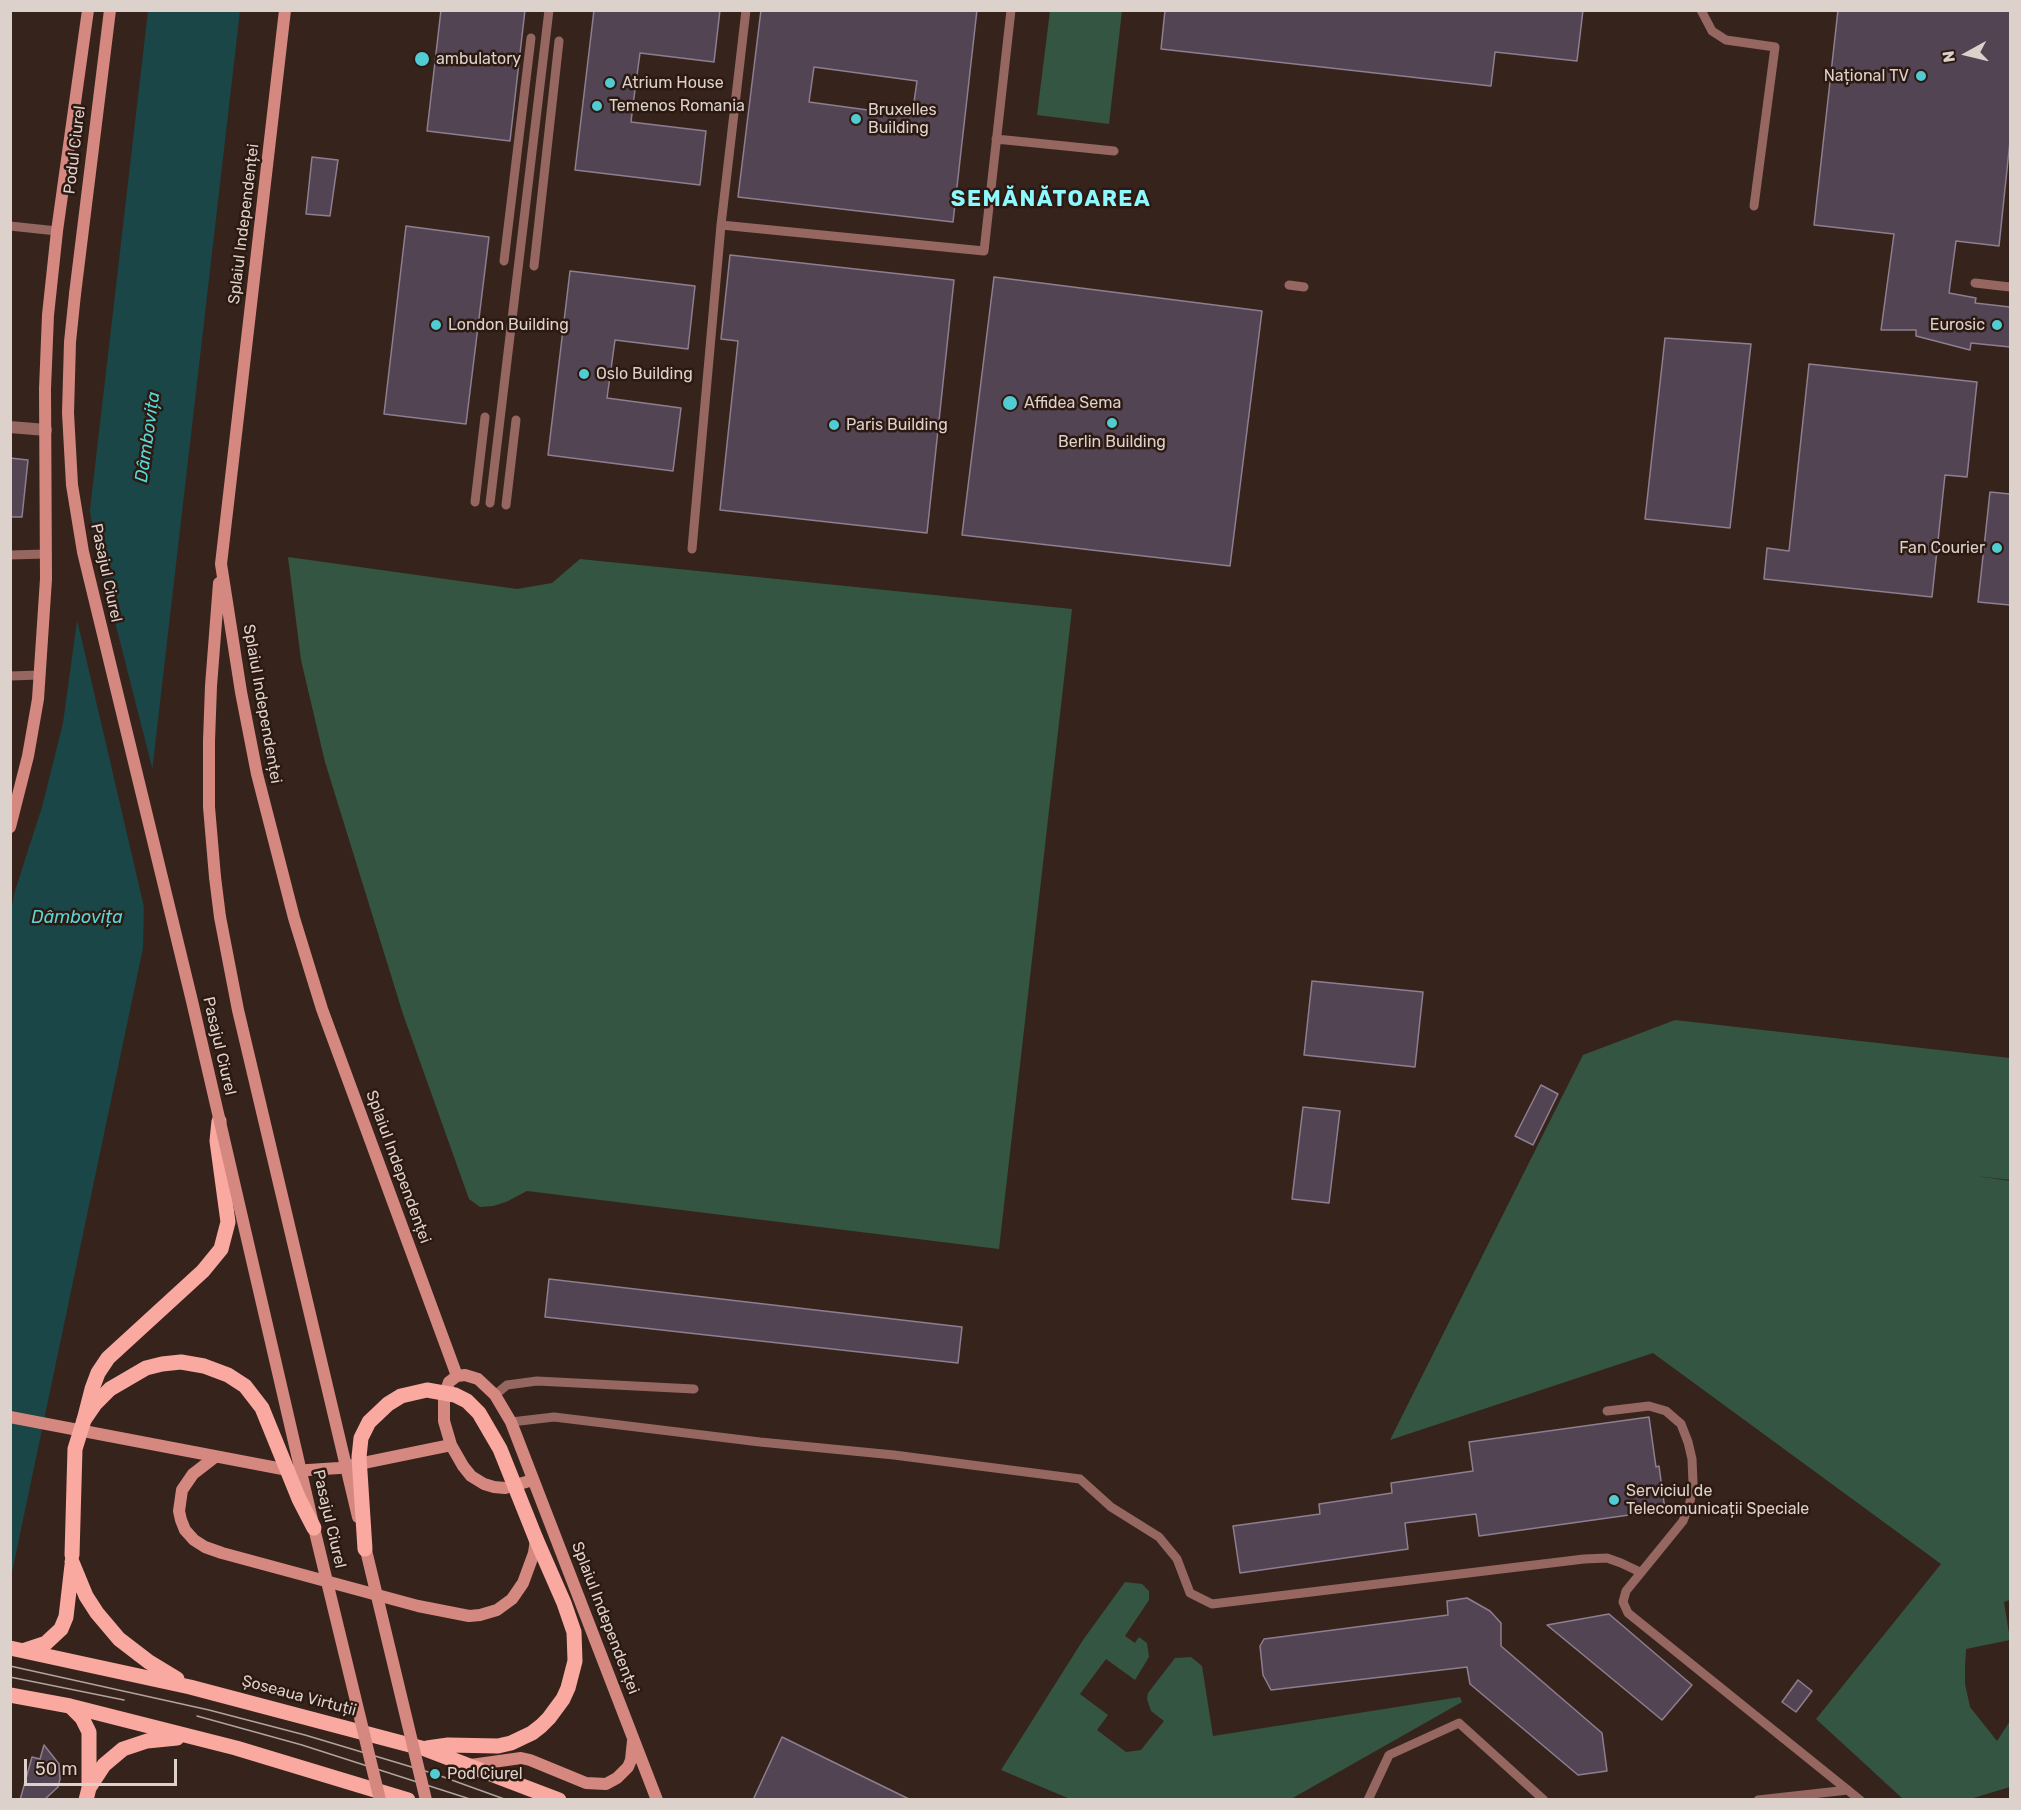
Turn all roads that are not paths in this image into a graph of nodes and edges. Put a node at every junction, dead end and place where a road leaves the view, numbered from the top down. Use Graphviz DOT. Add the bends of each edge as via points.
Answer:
graph roads {
  1 [pos="88,10"];
  2 [pos="110,10"];
  3 [pos="285,10"];
  4 [pos="549,10"];
  5 [pos="746,10"];
  6 [pos="1011,10"];
  7 [pos="1701,10"];
  8 [pos="531,38"];
  9 [pos="559,41"];
  10 [pos="996,139"];
  11 [pos="1114,151"];
  12 [pos="1754,206"];
  13 [pos="721,225"];
  14 [pos="10,226"];
  15 [pos="57,231"];
  16 [pos="504,261"];
  17 [pos="534,266"];
  18 [pos="1975,283"];
  19 [pos="1289,285"];
  20 [pos="1304,287"];
  21 [pos="2010,287"];
  22 [pos="75,294"];
  23 [pos="485,417"];
  24 [pos="516,420"];
  25 [pos="10,427"];
  26 [pos="46,430"];
  27 [pos="474,502"];
  28 [pos="490,503"];
  29 [pos="506,505"];
  30 [pos="692,549"];
  31 [pos="46,554"];
  32 [pos="10,555"];
  33 [pos="221,564"];
  34 [pos="40,675"];
  35 [pos="10,676"];
  36 [pos="10,827"];
  37 [pos="219,1121"];
  38 [pos="457,1376"];
  39 [pos="694,1389"];
  40 [pos="495,1395"];
  41 [pos="1608,1411"];
  42 [pos="10,1417"];
  43 [pos="84,1420"];
  44 [pos="510,1422"];
  45 [pos="451,1445"];
  46 [pos="215,1457"];
  47 [pos="533,1480"];
  48 [pos="314,1528"];
  49 [pos="536,1539"];
  50 [pos="365,1549"];
  51 [pos="72,1558"];
  52 [pos="1640,1572"];
  53 [pos="16,1649"];
  54 [pos="190,1687"];
  55 [pos="12,1695"];
  56 [pos="70,1706"];
  57 [pos="633,1734"];
  58 [pos="190,1736"];
  59 [pos="425,1749"];
  60 [pos="471,1765"];
  61 [pos="1848,1790"];
  62 [pos="88,1794"];
  63 [pos="380,1800"];
  64 [pos="408,1800"];
  65 [pos="426,1800"];
  66 [pos="559,1800"];
  67 [pos="657,1800"];
  68 [pos="1368,1800"];
  69 [pos="1544,1800"];
  70 [pos="1758,1800"];
  71 [pos="1860,1800"];
  1 -- 15 [label="main road"];
  2 -- 22 [label="main road, Podul Ciurel"];
  3 -- 33 [label="main road, Splaiul Independenței"];
  4 -- 28 [label="lane"];
  5 -- 13 [label="lane"];
  6 -- 10 [label="lane"];
  7 -- 12 [label="lane" via="1712,31 1726,40 1775,47"];
  8 -- 16 [label="lane"];
  9 -- 17 [label="lane"];
  10 -- 11 [label="lane"];
  10 -- 13 [label="lane" via="984,251"];
  13 -- 30 [label="lane"];
  14 -- 15 [label="lane"];
  15 -- 26 [label="main road" via="46,352"];
  18 -- 21 [label="lane"];
  19 -- 20 [label="lane"];
  22 -- 37 [label="main road, Pasajul Ciurel, bridge" via="68,413 72,485 83,552"];
  23 -- 27 [label="lane"];
  24 -- 29 [label="lane"];
  25 -- 26 [label="street"];
  26 -- 31 [label="main road"];
  31 -- 32 [label="lane"];
  31 -- 34 [label="main road"];
  33 -- 38 [label="main road, Splaiul Independenței" via="257,774 294,918 322,1009"];
  33 -- 50 [label="main road, Pasajul Ciurel, bridge" via="209,741 214,877 238,1010"];
  34 -- 35 [label="lane"];
  34 -- 36 [label="main road" via="34,725"];
  37 -- 43 [label="main road, bridge" via="217,1141 228,1222 221,1248 203,1271 108,1358 98,1373"];
  37 -- 48 [label="main road, Pasajul Ciurel, bridge"];
  38 -- 40 [label="main road, Splaiul Independenței" via="478,1379"];
  38 -- 45 [label="main road" via="449,1382 443,1405"];
  39 -- 40 [label="lane" via="537,1382 507,1385"];
  40 -- 44 [label="main road, Splaiul Independenței"];
  41 -- 52 [label="lane" via="1649,1406 1666,1411 1681,1424 1692,1459 1693,1483 1683,1521"];
  42 -- 46 [label="main road"];
  43 -- 48 [label="main road, bridge" via="110,1389 146,1368 181,1362 228,1375 245,1386 262,1408 298,1499"];
  43 -- 51 [label="main road, bridge" via="75,1449"];
  44 -- 47 [label="main road, Splaiul Independenței"];
  44 -- 52 [label="lane" via="554,1417 1080,1479 1111,1507 1160,1537 1177,1559 1190,1593 1212,1604 1584,1559 1607,1558"];
  45 -- 46 [label="main road" via="308,1471"];
  45 -- 47 [label="main road" via="467,1471 484,1484 505,1488"];
  46 -- 49 [label="main road" via="193,1474 182,1490 181,1520 194,1540 222,1553 418,1606 469,1616 497,1610 512,1599 523,1583"];
  47 -- 57 [label="main road, Splaiul Independenței"];
  48 -- 63 [label="main road, Pasajul Ciurel, bridge"];
  49 -- 50 [label="main road, bridge" via="500,1449 479,1413 455,1395 427,1390 401,1396 388,1404 369,1422 361,1438"];
  49 -- 59 [label="main road" via="574,1632 575,1661 563,1699 541,1726 511,1743"];
  50 -- 65 [label="main road, Pasajul Ciurel, bridge"];
  51 -- 53 [label="main road" via="66,1617 61,1629 46,1644"];
  51 -- 54 [label="main road" via="86,1596 119,1639"];
  52 -- 61 [label="lane" via="1626,1591 1623,1602 1628,1613"];
  53 -- 54 [label="main road, Șoseaua Virtuții"];
  54 -- 59 [label="main road, Șoseaua Virtuții"];
  55 -- 56 [label="main road"];
  56 -- 58 [label="main road"];
  56 -- 62 [label="main road" via="89,1732"];
  57 -- 60 [label="main road, Splaiul Independenței" via="628,1767 606,1784 586,1783 520,1758"];
  57 -- 67 [label="main road, Splaiul Independenței"];
  58 -- 62 [label="main road" via="147,1741 123,1749 104,1765"];
  58 -- 64 [label="main road"];
  59 -- 60 [label="main road, Șoseaua Virtuții"];
  60 -- 66 [label="main road, Șoseaua Virtuții"];
  61 -- 70 [label="lane"];
  61 -- 71 [label="lane"];
  68 -- 69 [label="lane" via="1389,1755 1459,1723"];
}
